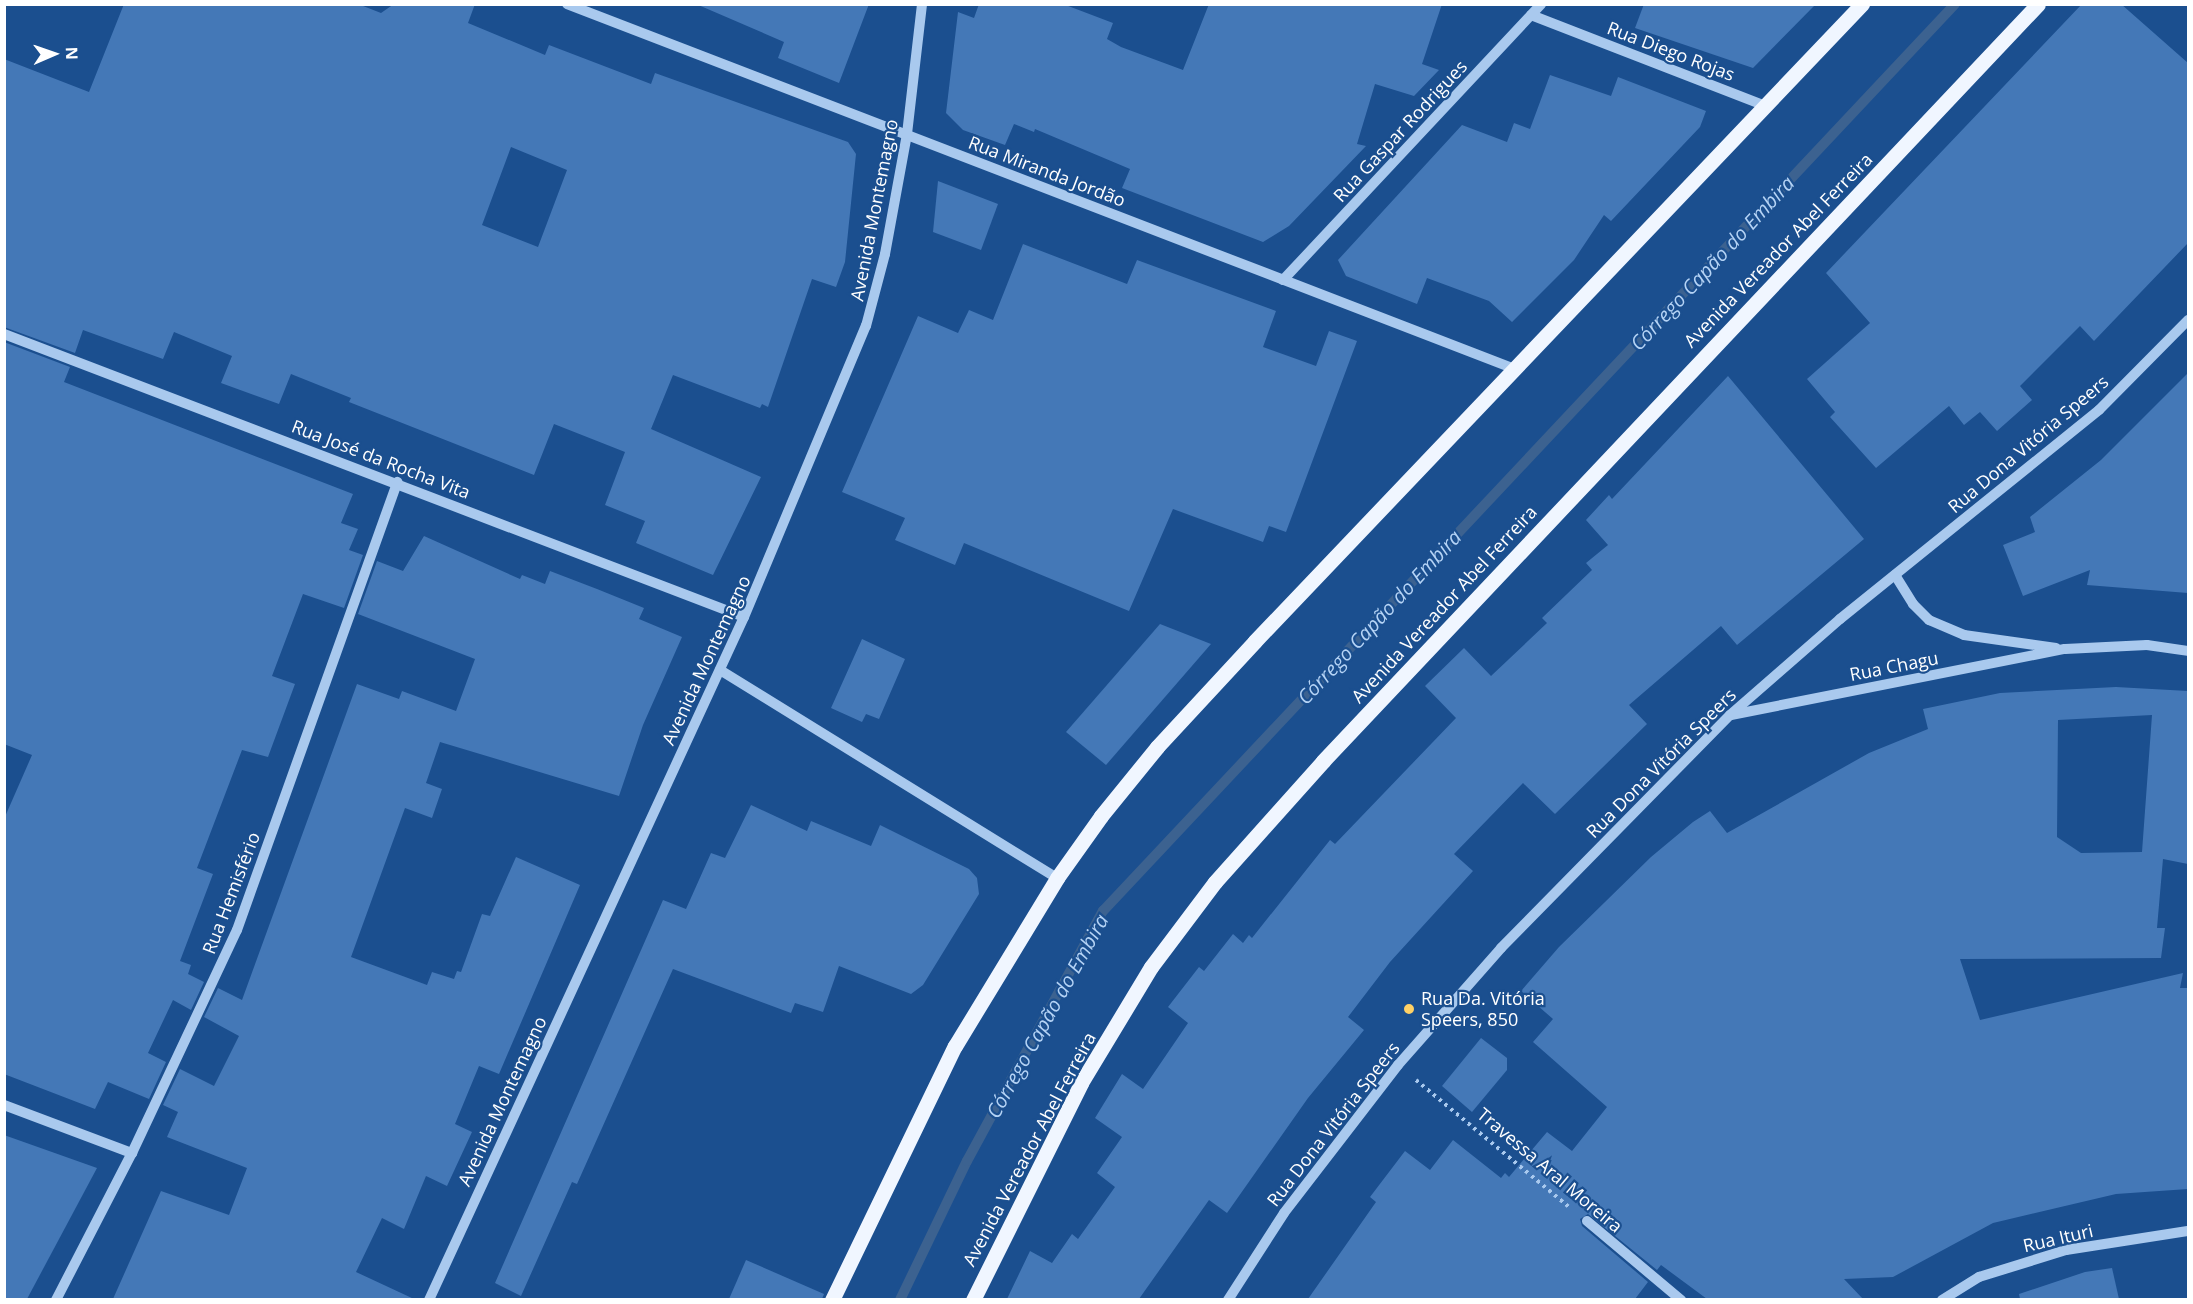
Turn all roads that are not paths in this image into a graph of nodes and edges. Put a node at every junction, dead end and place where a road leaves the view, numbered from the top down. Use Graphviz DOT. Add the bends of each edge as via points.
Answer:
graph roads {
  1 [pos="567,4"];
  2 [pos="922,4"];
  3 [pos="1541,4"];
  4 [pos="1862,4"];
  5 [pos="2038,4"];
  6 [pos="1532,15"];
  7 [pos="1766,106"];
  8 [pos="907,134"];
  9 [pos="1283,280"];
  10 [pos="2188,320"];
  11 [pos="4,334"];
  12 [pos="1515,369"];
  13 [pos="397,482"];
  14 [pos="1895,575"];
  15 [pos="744,617"];
  16 [pos="2065,649"];
  17 [pos="2188,651"];
  18 [pos="720,670"];
  19 [pos="1730,715"];
  20 [pos="1057,878"];
  21 [pos="4,1105"];
  22 [pos="132,1153"];
  23 [pos="1587,1221"];
  24 [pos="2188,1232"];
  25 [pos="56,1299"];
  26 [pos="429,1299"];
  27 [pos="832,1299"];
  28 [pos="973,1299"];
  29 [pos="1228,1299"];
  30 [pos="1681,1299"];
  31 [pos="1942,1299"];
  1 -- 8 [label="street, Rua Miranda Jordão"];
  2 -- 8 [label="street, Avenida Montemagno"];
  3 -- 6 [label="street, Rua Gaspar Rodrigues"];
  4 -- 7 [label="main road"];
  5 -- 28 [label="main road, Avenida Vereador Abel Ferreira" via="1323,761 1215,882 1151,967 1081,1083"];
  6 -- 7 [label="street, Rua Diego Rojas"];
  6 -- 9 [label="street, Rua Gaspar Rodrigues"];
  7 -- 12 [label="main road"];
  8 -- 9 [label="street, Rua Miranda Jordão"];
  8 -- 15 [label="street, Avenida Montemagno" via="885,254 866,326"];
  9 -- 12 [label="street, Rua Miranda Jordão"];
  10 -- 14 [label="street, Rua Dona Vitória Speers" via="2099,410"];
  11 -- 13 [label="street, Rua José da Rocha Vita"];
  12 -- 20 [label="main road" via="1157,747"];
  13 -- 15 [label="street, Rua José da Rocha Vita"];
  13 -- 22 [label="street, Rua Hemisfério" via="237,930"];
  14 -- 16 [label="street, Rua Chagu" via="1913,604 1929,620 1964,635"];
  14 -- 19 [label="street, Rua Dona Vitória Speers"];
  15 -- 18 [label="street, Avenida Montemagno"];
  16 -- 17 [label="street, Rua Chagu" via="2147,645"];
  16 -- 19 [label="street, Rua Chagu"];
  18 -- 20 [label="street"];
  18 -- 26 [label="street, Avenida Montemagno"];
  19 -- 29 [label="street, Rua Dona Vitória Speers" via="1501,948 1398,1065 1284,1213"];
  20 -- 27 [label="main road" via="955,1046"];
  21 -- 22 [label="street"];
  22 -- 25 [label="street, Rua Hemisfério"];
  23 -- 30 [label="street, Travessa Aral Moreira"];
  24 -- 31 [label="street, Rua Ituri" via="2066,1250 1979,1277"];
}
